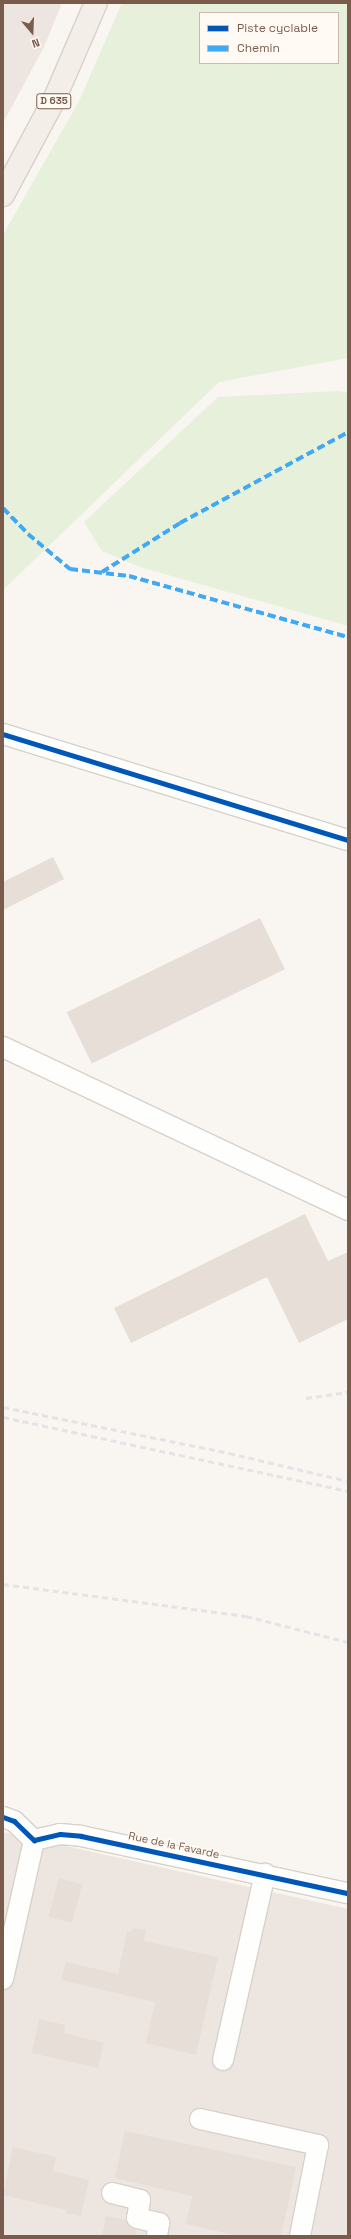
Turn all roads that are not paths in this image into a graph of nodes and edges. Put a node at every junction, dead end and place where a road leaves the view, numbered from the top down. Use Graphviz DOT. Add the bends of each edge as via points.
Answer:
graph roads {
  1 [pos="96,3"];
  2 [pos="3,194"];
  3 [pos="3,734"];
  4 [pos="348,840"];
  5 [pos="3,1047"];
  6 [pos="348,1210"];
  7 [pos="3,1817"];
  8 [pos="34,1840"];
  9 [pos="265,1874"];
  10 [pos="348,1893"];
  11 [pos="3,1976"];
  12 [pos="223,2060"];
  13 [pos="200,2119"];
  14 [pos="112,2193"];
  15 [pos="157,2236"];
  16 [pos="300,2236"];
  1 -- 2 [label="main road, D 635" via="54,100"];
  3 -- 4 [label="street"];
  5 -- 6 [label="street"];
  7 -- 8 [label="street" via="14,1821"];
  8 -- 9 [label="street, Rue de la Favarde" via="60,1834 81,1836"];
  8 -- 11 [label="street"];
  9 -- 10 [label="street, Rue de la Favarde"];
  9 -- 12 [label="street"];
  13 -- 16 [label="street" via="318,2145"];
  14 -- 15 [label="street" via="140,2200 137,2218 160,2223"];
}
